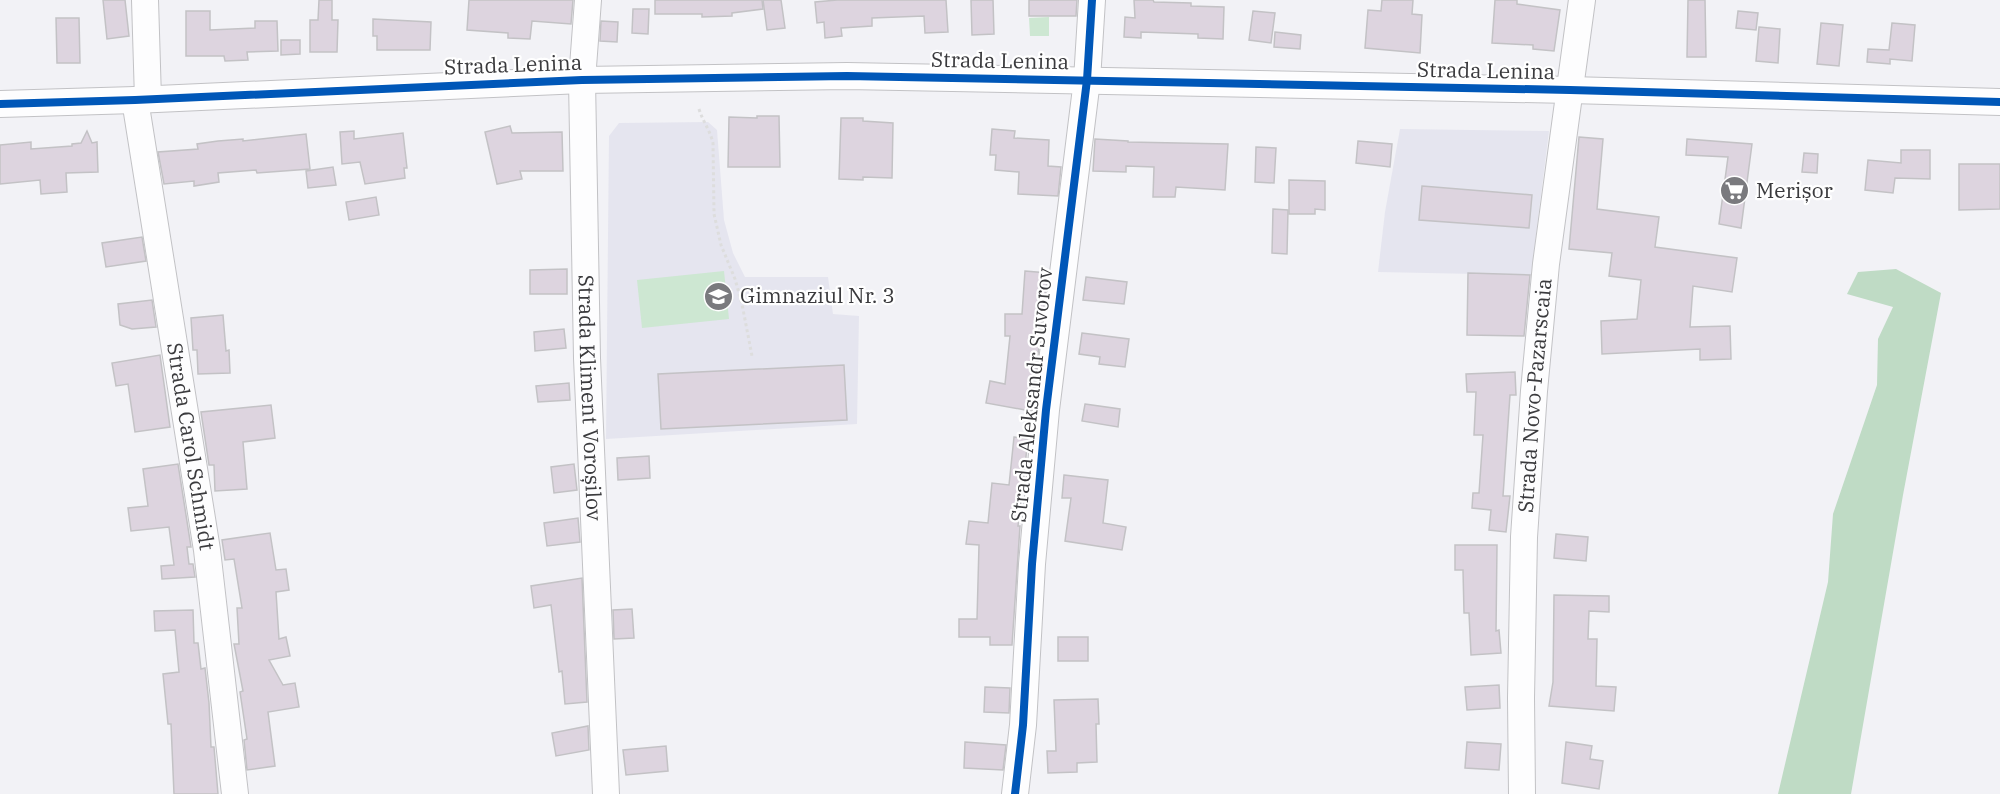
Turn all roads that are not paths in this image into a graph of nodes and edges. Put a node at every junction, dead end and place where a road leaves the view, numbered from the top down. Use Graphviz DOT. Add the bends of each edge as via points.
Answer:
graph roads {
  1 [pos="145,0"];
  2 [pos="588,0"];
  3 [pos="1092,0"];
  4 [pos="1582,0"];
  5 [pos="582,80"];
  6 [pos="1087,80"];
  7 [pos="1570,90"];
  8 [pos="141,100"];
  9 [pos="2000,102"];
  10 [pos="0,104"];
  11 [pos="235,794"];
  12 [pos="606,794"];
  13 [pos="1015,794"];
  14 [pos="1522,794"];
  1 -- 8 [label="street, Strada Carol Schmidt"];
  2 -- 5 [label="street, Strada Kliment Voroșilov"];
  3 -- 6 [label="street, Strada Aleksandr Suvorov"];
  4 -- 7 [label="street, Strada Novo-Pazarscaia"];
  5 -- 6 [label="street, Strada Lenina" via="847,76"];
  5 -- 8 [label="street, Strada Lenina"];
  5 -- 12 [label="street, Strada Kliment Voroșilov" via="587,358"];
  6 -- 7 [label="street, Strada Lenina"];
  6 -- 13 [label="street, Strada Aleksandr Suvorov" via="1046,410"];
  7 -- 9 [label="street, Strada Lenina"];
  7 -- 14 [label="street, Strada Novo-Pazarscaia" via="1546,264 1529,470 1524,548"];
  8 -- 10 [label="street, Strada Lenina"];
  8 -- 11 [label="street, Strada Carol Schmidt" via="207,550"];
}
